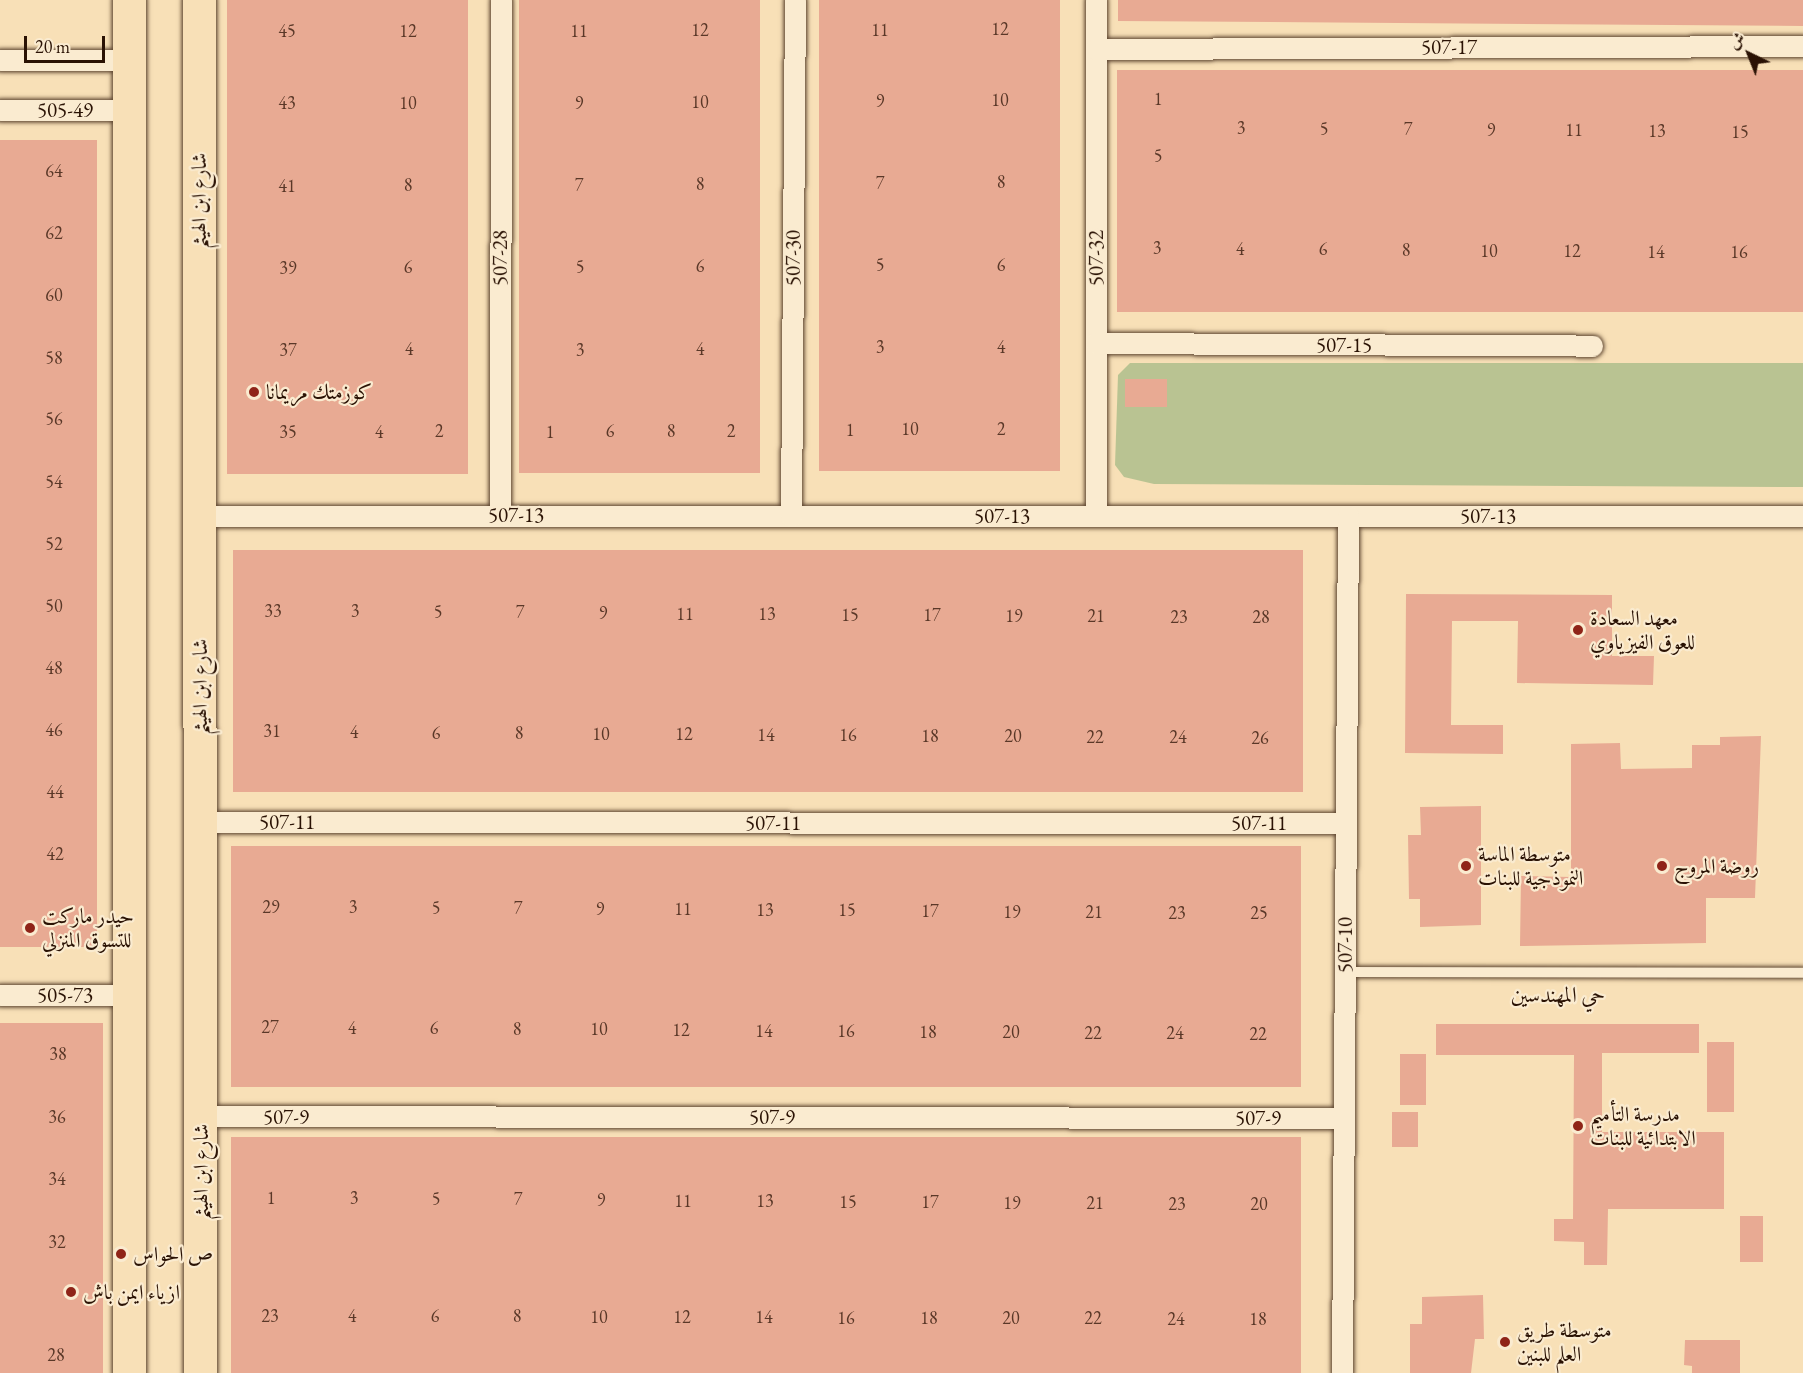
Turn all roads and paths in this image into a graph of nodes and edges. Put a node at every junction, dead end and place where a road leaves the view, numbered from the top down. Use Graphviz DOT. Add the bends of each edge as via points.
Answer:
graph roads {
  1 [pos="129,0"];
  2 [pos="199,0"];
  3 [pos="501,0"];
  4 [pos="795,0"];
  5 [pos="1096,0"];
  6 [pos="1803,46"];
  7 [pos="1096,49"];
  8 [pos="0,60"];
  9 [pos="129,60"];
  10 [pos="0,110"];
  11 [pos="129,110"];
  12 [pos="1096,343"];
  13 [pos="1592,346"];
  14 [pos="500,515"];
  15 [pos="200,516"];
  16 [pos="791,516"];
  17 [pos="1096,516"];
  18 [pos="1348,516"];
  19 [pos="1803,516"];
  20 [pos="201,822"];
  21 [pos="1346,823"];
  22 [pos="1345,972"];
  23 [pos="1803,973"];
  24 [pos="0,995"];
  25 [pos="129,995"];
  26 [pos="201,1116"];
  27 [pos="1344,1118"];
  28 [pos="129,1373"];
  29 [pos="200,1373"];
  30 [pos="1342,1373"];
  1 -- 9 [label="main road"];
  2 -- 15 [label="main road, شارع ابن الهيثم"];
  3 -- 14 [label="street, 507-28"];
  4 -- 16 [label="street, 507-30"];
  5 -- 7 [label="street, 507-32"];
  6 -- 7 [label="street, 507-17"];
  7 -- 12 [label="street, 507-32"];
  8 -- 9 [label="street"];
  9 -- 11 [label="main road"];
  10 -- 11 [label="street, 505-49"];
  11 -- 25 [label="main road"];
  12 -- 13 [label="street, 507-15"];
  12 -- 17 [label="street, 507-32"];
  14 -- 15 [label="street, 507-13"];
  14 -- 16 [label="street, 507-13"];
  15 -- 20 [label="main road, شارع ابن الهيثم"];
  16 -- 17 [label="street, 507-13"];
  17 -- 18 [label="street, 507-13"];
  18 -- 19 [label="street, 507-13"];
  18 -- 21 [label="street, 507-10"];
  20 -- 21 [label="street, 507-11"];
  20 -- 26 [label="main road, شارع ابن الهيثم"];
  21 -- 22 [label="street, 507-10"];
  22 -- 23 [label="lane"];
  22 -- 27 [label="street, 507-10"];
  24 -- 25 [label="street, 505-73"];
  25 -- 28 [label="main road"];
  26 -- 27 [label="street, 507-9"];
  26 -- 29 [label="main road, شارع ابن الهيثم"];
  27 -- 30 [label="street, 507-10"];
}
